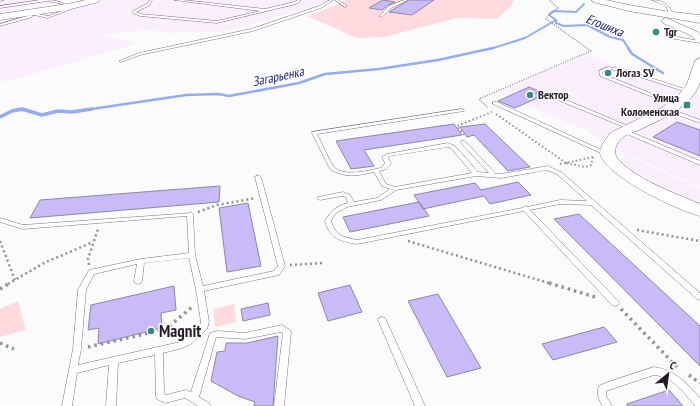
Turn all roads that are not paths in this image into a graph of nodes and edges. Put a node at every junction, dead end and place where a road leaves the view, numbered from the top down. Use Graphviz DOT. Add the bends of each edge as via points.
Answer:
graph roads {
  1 [pos="47,0"];
  2 [pos="96,0"];
  3 [pos="151,0"];
  4 [pos="175,0"];
  5 [pos="215,0"];
  6 [pos="300,0"];
  7 [pos="332,0"];
  8 [pos="336,0"];
  9 [pos="407,0"];
  10 [pos="596,0"];
  11 [pos="653,0"];
  12 [pos="64,3"];
  13 [pos="609,3"];
  14 [pos="209,4"];
  15 [pos="346,6"];
  16 [pos="0,7"];
  17 [pos="268,10"];
  18 [pos="670,14"];
  19 [pos="28,15"];
  20 [pos="381,16"];
  21 [pos="0,17"];
  22 [pos="700,19"];
  23 [pos="0,25"];
  24 [pos="671,32"];
  25 [pos="700,33"];
  26 [pos="700,41"];
  27 [pos="120,61"];
  28 [pos="700,61"];
  29 [pos="689,91"];
  30 [pos="562,100"];
  31 [pos="494,103"];
  32 [pos="671,107"];
  33 [pos="462,110"];
  34 [pos="700,122"];
  35 [pos="628,130"];
  36 [pos="463,142"];
  37 [pos="608,155"];
  38 [pos="700,164"];
  39 [pos="375,170"];
  40 [pos="476,174"];
  41 [pos="494,175"];
  42 [pos="258,177"];
  43 [pos="394,189"];
  44 [pos="320,198"];
  45 [pos="594,203"];
  46 [pos="352,204"];
  47 [pos="525,208"];
  48 [pos="700,211"];
  49 [pos="0,220"];
  50 [pos="192,255"];
  51 [pos="141,261"];
  52 [pos="138,281"];
  53 [pos="200,289"];
  54 [pos="700,297"];
  55 [pos="615,302"];
  56 [pos="382,320"];
  57 [pos="159,351"];
  58 [pos="114,361"];
  59 [pos="74,370"];
  60 [pos="194,399"];
  61 [pos="700,405"];
  62 [pos="67,406"];
  63 [pos="111,406"];
  64 [pos="206,406"];
  65 [pos="279,406"];
  66 [pos="420,406"];
  67 [pos="607,406"];
  1 -- 12 [label="lane"];
  1 -- 16 [label="lane"];
  2 -- 12 [label="street"];
  3 -- 17 [label="lane" via="150,4 134,12 217,22"];
  4 -- 14 [label="lane"];
  5 -- 14 [label="lane"];
  6 -- 17 [label="lane"];
  7 -- 27 [label="lane" via="320,7 252,30"];
  8 -- 15 [label="lane"];
  9 -- 20 [label="lane" via="390,7"];
  10 -- 13 [label="street"];
  11 -- 18 [label="lane" via="666,4"];
  12 -- 19 [label="street"];
  13 -- 18 [label="street"];
  13 -- 26 [label="street" via="675,24 695,34"];
  14 -- 17 [label="lane"];
  18 -- 22 [label="street"];
  19 -- 21 [label="street"];
  19 -- 23 [label="lane"];
  22 -- 25 [label="street"];
  24 -- 26 [label="lane" via="670,39"];
  28 -- 29 [label="street"];
  29 -- 32 [label="street"];
  29 -- 32 [label="lane" via="622,70 608,68 600,72 600,75"];
  30 -- 35 [label="lane"];
  31 -- 37 [label="lane"];
  32 -- 34 [label="lane"];
  32 -- 35 [label="street"];
  33 -- 39 [label="lane" via="314,133 336,171 353,174"];
  35 -- 37 [label="street" via="615,136 610,143"];
  35 -- 38 [label="lane"];
  36 -- 41 [label="lane"];
  37 -- 48 [label="street" via="612,163 627,174"];
  39 -- 40 [label="lane" via="383,169 388,162 386,156 448,145"];
  39 -- 43 [label="lane" via="384,185"];
  40 -- 41 [label="lane"];
  40 -- 43 [label="lane"];
  41 -- 45 [label="lane" via="501,176 541,168 553,169"];
  42 -- 53 [label="lane" via="282,266 276,273"];
  43 -- 46 [label="lane" via="379,199"];
  44 -- 46 [label="lane" via="343,194 348,196"];
  45 -- 47 [label="lane" via="560,202"];
  45 -- 54 [label="lane"];
  46 -- 47 [label="lane" via="334,212 328,221 331,231 341,239 357,242"];
  47 -- 55 [label="lane"];
  49 -- 50 [label="lane" via="23,228 190,214"];
  50 -- 51 [label="lane"];
  50 -- 53 [label="lane"];
  51 -- 52 [label="lane"];
  51 -- 59 [label="lane" via="91,272 82,290"];
  53 -- 57 [label="lane" via="205,322 201,331 185,344"];
  56 -- 66 [label="lane"];
  57 -- 58 [label="lane"];
  57 -- 60 [label="lane" via="160,396 165,399 186,394"];
  58 -- 59 [label="lane"];
  58 -- 63 [label="lane"];
  59 -- 62 [label="lane"];
  60 -- 64 [label="lane"];
  60 -- 65 [label="lane" via="213,335 245,336 282,328 287,332"];
  61 -- 67 [label="lane" via="670,374 654,371 602,389"];
}
